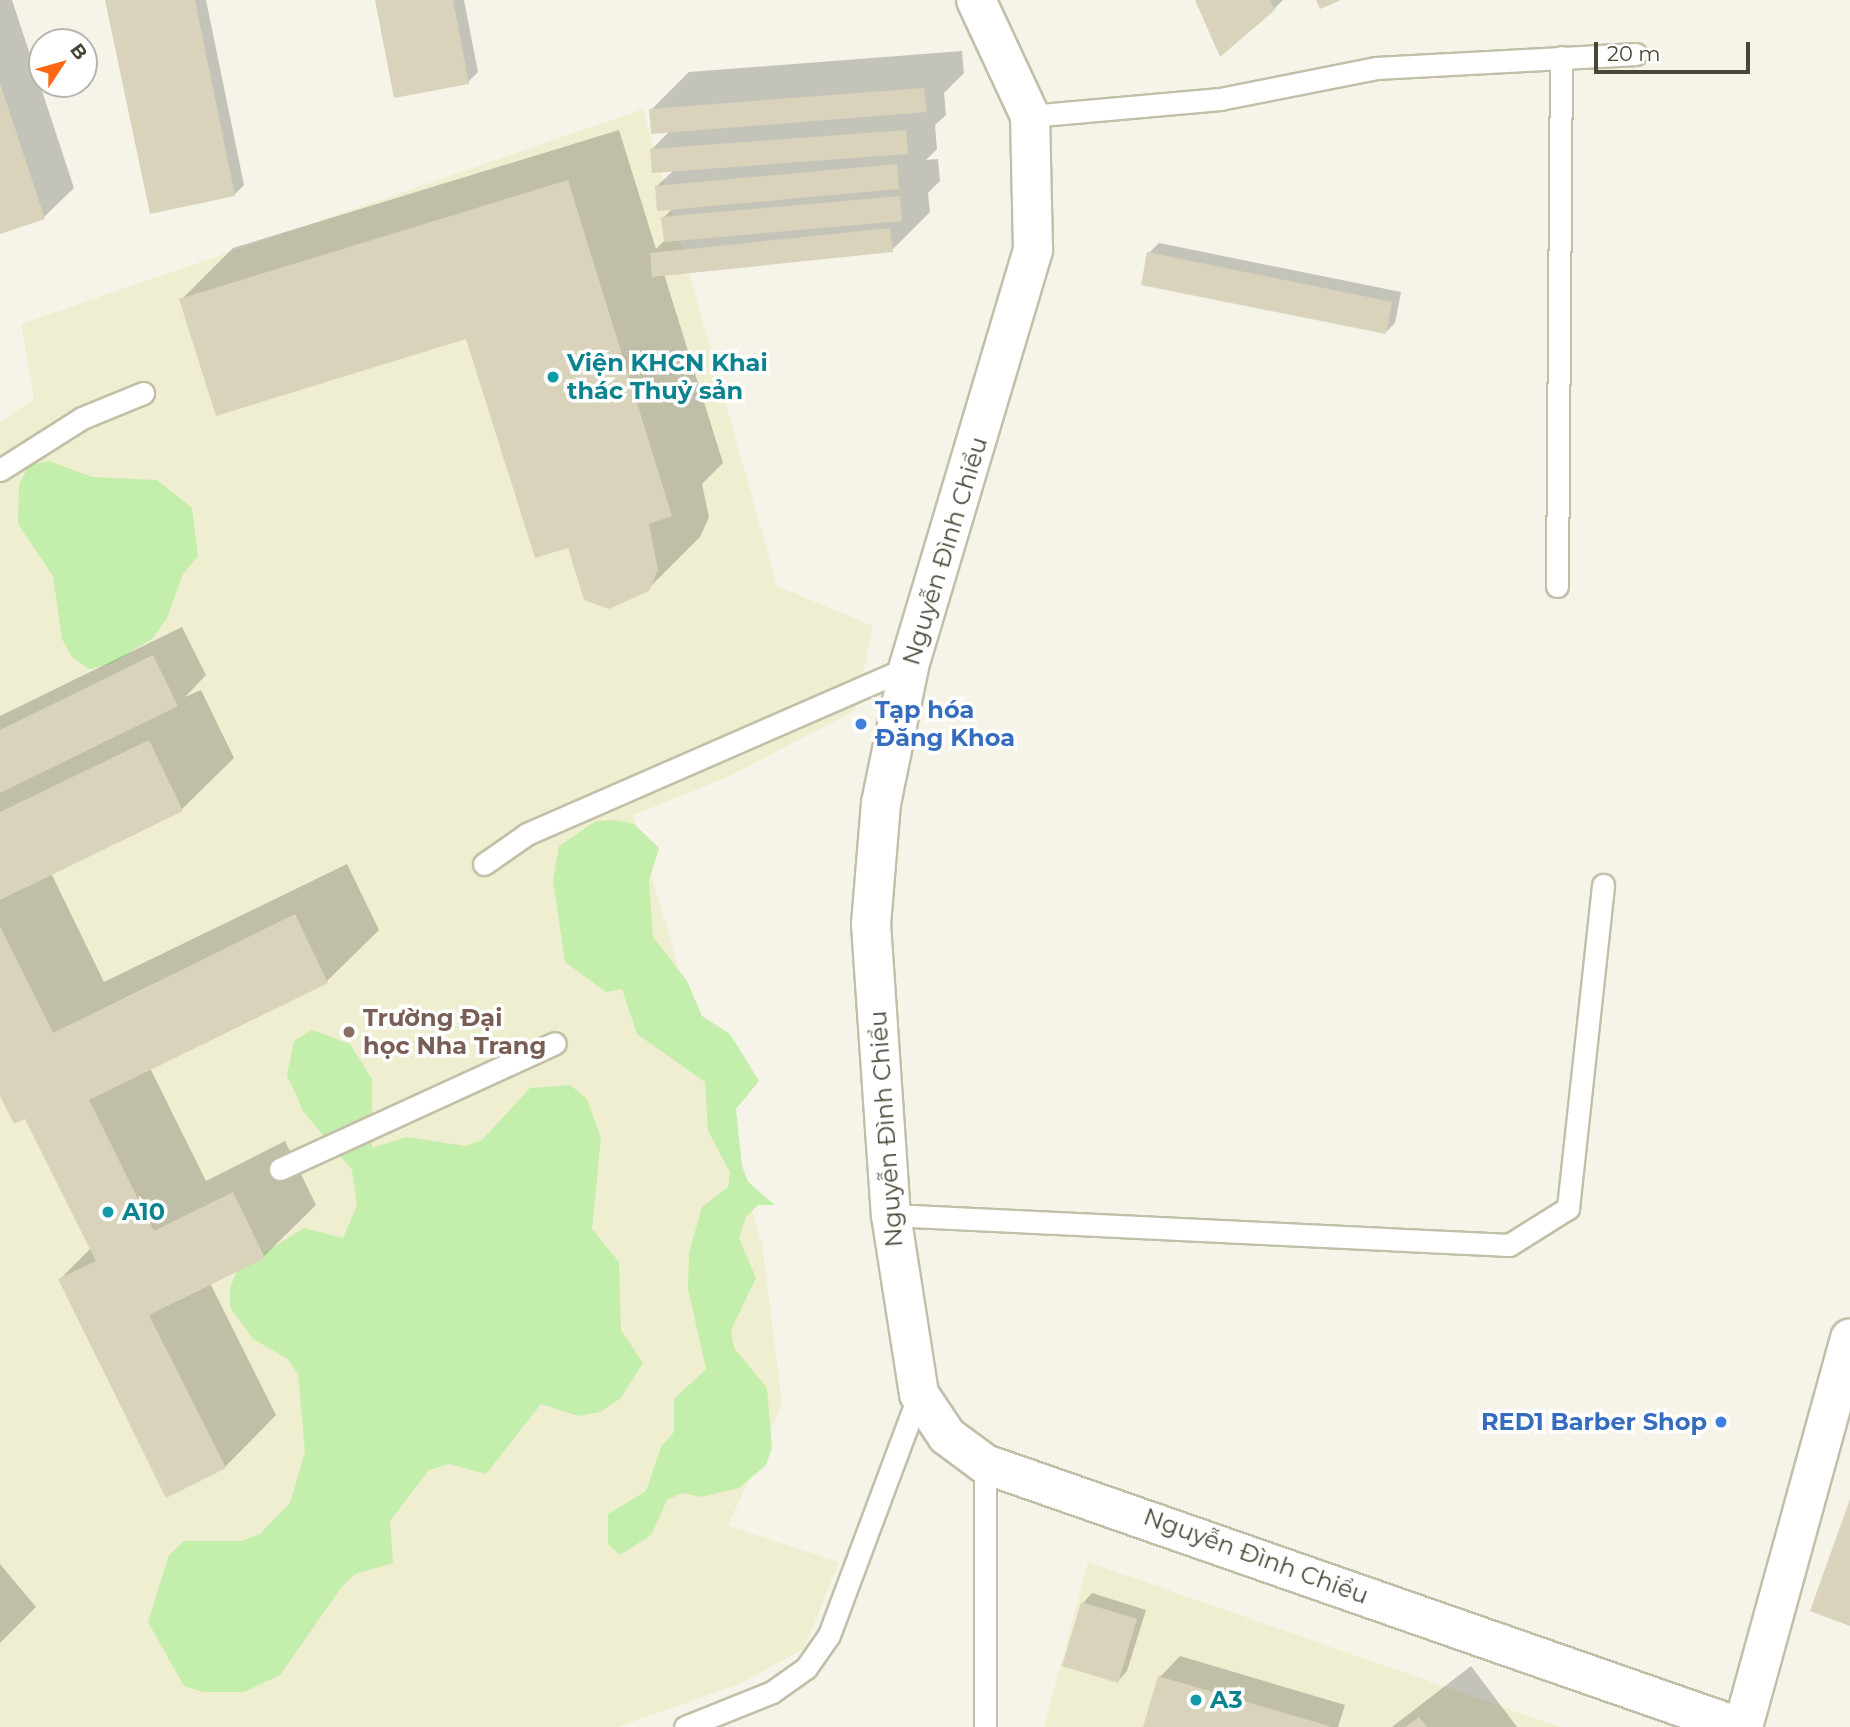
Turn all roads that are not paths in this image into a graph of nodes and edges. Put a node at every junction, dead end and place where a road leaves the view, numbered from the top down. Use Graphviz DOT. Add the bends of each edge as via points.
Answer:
graph roads {
  1 [pos="976,0"];
  2 [pos="1636,54"];
  3 [pos="1560,57"];
  4 [pos="1030,116"];
  5 [pos="143,393"];
  6 [pos="0,470"];
  7 [pos="1556,586"];
  8 [pos="909,667"];
  9 [pos="484,864"];
  10 [pos="1603,885"];
  11 [pos="555,1043"];
  12 [pos="280,1169"];
  13 [pos="891,1215"];
  14 [pos="1850,1338"];
  15 [pos="1844,1378"];
  16 [pos="919,1394"];
  17 [pos="985,1464"];
  18 [pos="685,1727"];
  19 [pos="985,1727"];
  20 [pos="1741,1727"];
  1 -- 4 [label="street, Nguyễn Đình Chiểu"];
  2 -- 3 [label="lane"];
  3 -- 4 [label="lane" via="1377,68 1220,99"];
  3 -- 7 [label="lane"];
  4 -- 8 [label="street, Nguyễn Đình Chiểu" via="1032,250"];
  5 -- 6 [label="lane" via="82,418"];
  8 -- 9 [label="lane" via="527,834"];
  8 -- 13 [label="street, Nguyễn Đình Chiểu" via="881,803 871,924"];
  10 -- 13 [label="lane" via="1568,1208 1509,1245"];
  11 -- 12 [label="lane"];
  13 -- 16 [label="street, Nguyễn Đình Chiểu"];
  14 -- 15 [label="street"];
  15 -- 20 [label="street"];
  16 -- 17 [label="street, Nguyễn Đình Chiểu" via="947,1436"];
  16 -- 18 [label="lane" via="829,1635 806,1668 772,1692"];
  17 -- 19 [label="lane"];
  17 -- 20 [label="street, Nguyễn Đình Chiểu"];
}
